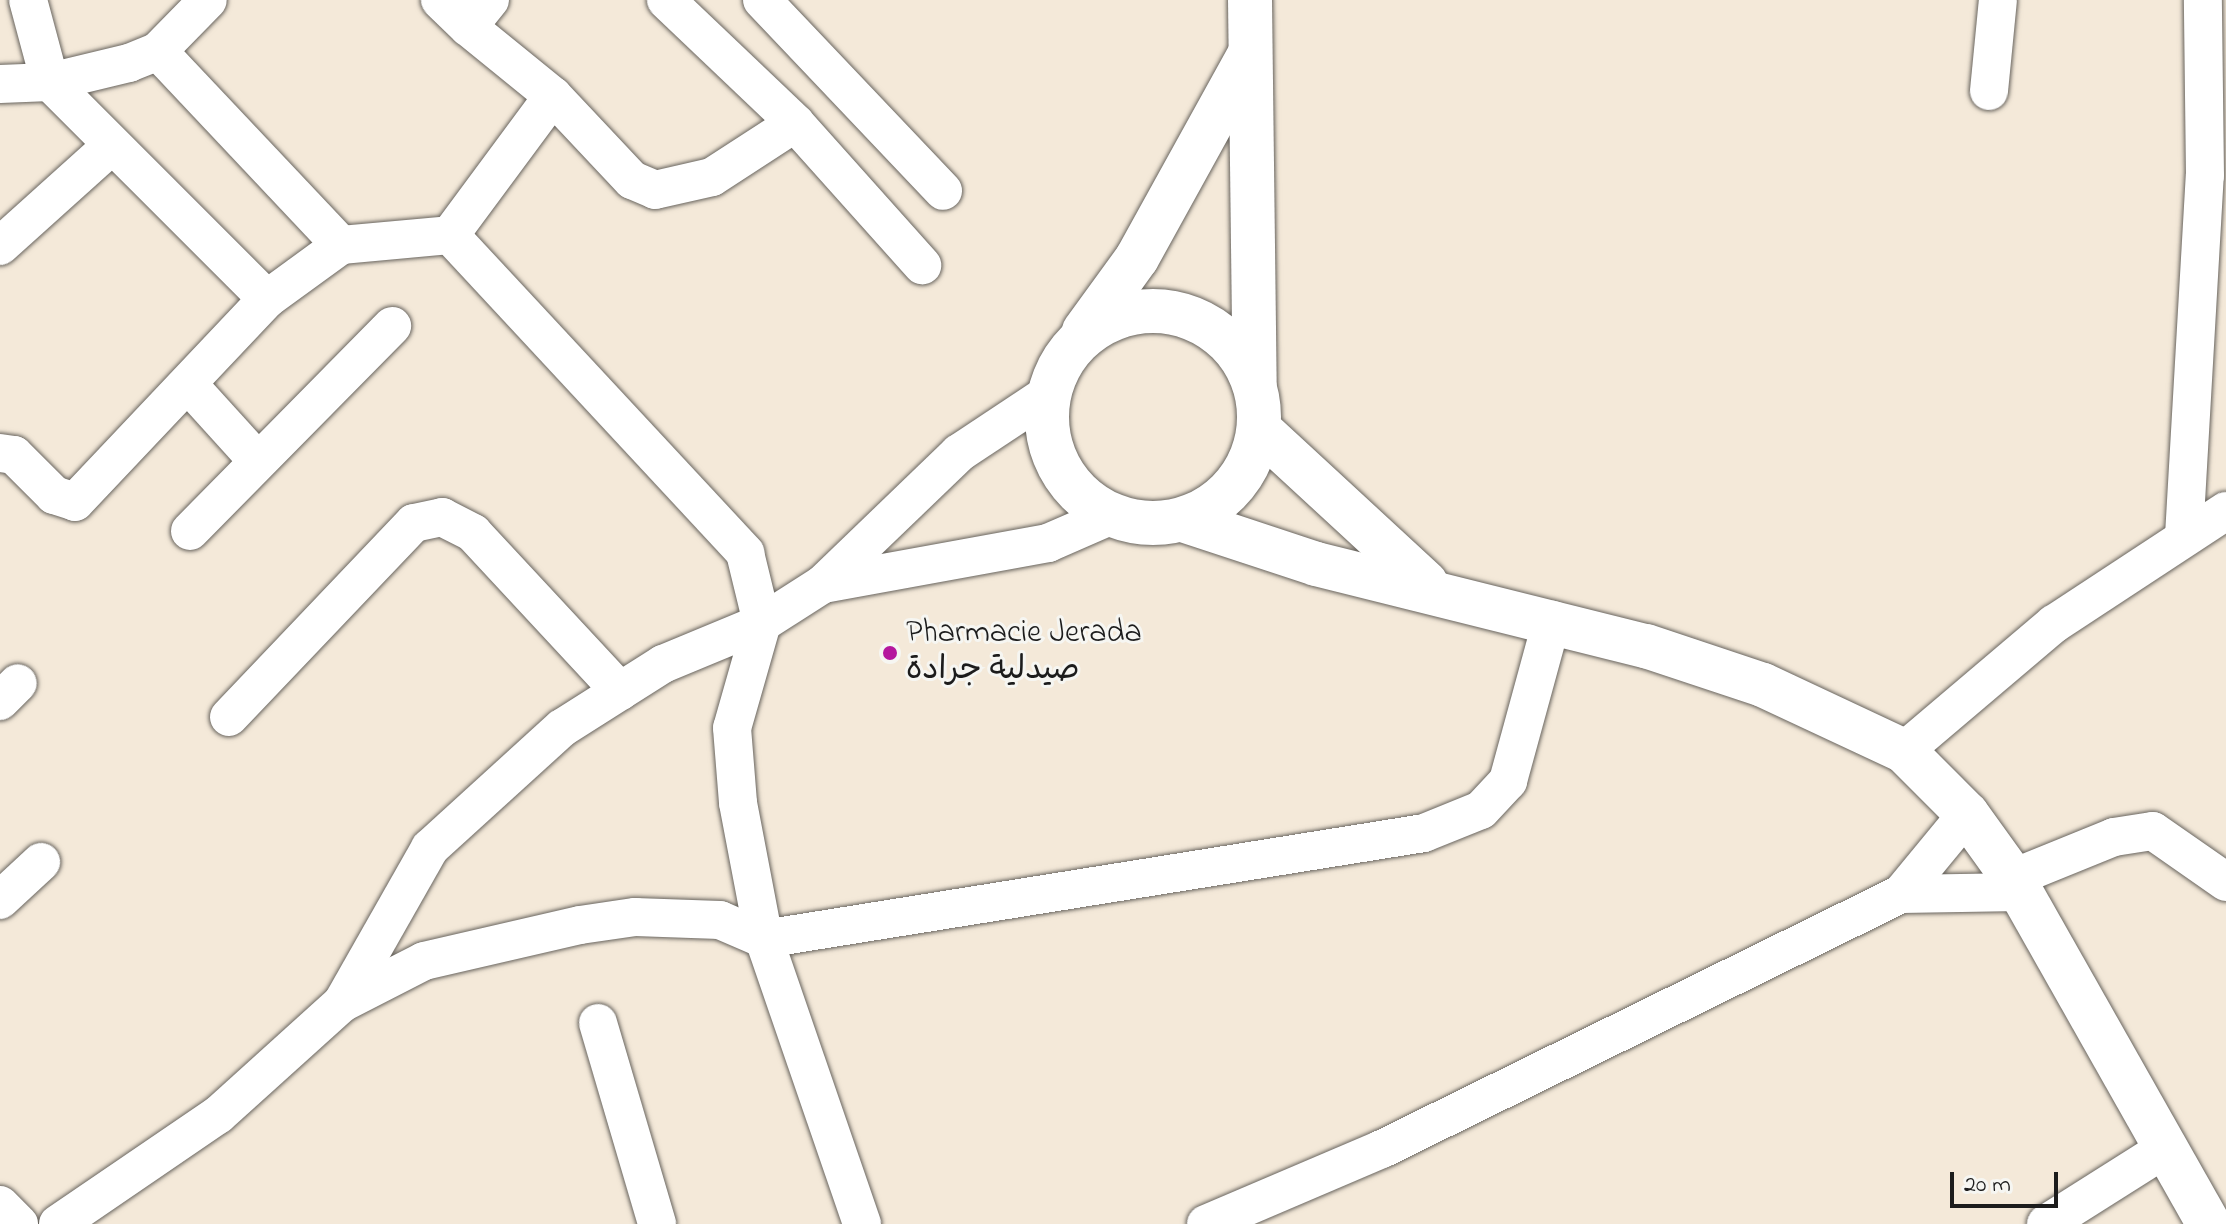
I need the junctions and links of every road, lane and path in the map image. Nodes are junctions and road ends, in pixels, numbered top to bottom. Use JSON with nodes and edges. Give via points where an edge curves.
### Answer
{"nodes":[{"id":1,"x":28,"y":0,"type":"edge"},
{"id":2,"x":208,"y":0,"type":"edge"},
{"id":3,"x":440,"y":0,"type":"edge"},
{"id":4,"x":666,"y":0,"type":"edge"},
{"id":5,"x":762,"y":0,"type":"edge"},
{"id":6,"x":1250,"y":0,"type":"edge"},
{"id":7,"x":1998,"y":0,"type":"edge"},
{"id":8,"x":2203,"y":0,"type":"edge"},
{"id":9,"x":479,"y":13,"type":"edge"},
{"id":10,"x":158,"y":51,"type":"junction"},
{"id":11,"x":1249,"y":55,"type":"junction"},
{"id":12,"x":50,"y":82,"type":"junction"},
{"id":13,"x":0,"y":84,"type":"edge"},
{"id":14,"x":1989,"y":91,"type":"dead end"},
{"id":15,"x":553,"y":96,"type":"junction"},
{"id":16,"x":795,"y":123,"type":"junction"},
{"id":17,"x":111,"y":146,"type":"junction"},
{"id":18,"x":943,"y":191,"type":"dead end"},
{"id":19,"x":450,"y":235,"type":"junction"},
{"id":20,"x":341,"y":245,"type":"junction"},
{"id":21,"x":0,"y":246,"type":"edge"},
{"id":22,"x":922,"y":265,"type":"dead end"},
{"id":23,"x":267,"y":299,"type":"junction"},
{"id":24,"x":392,"y":326,"type":"dead end"},
{"id":25,"x":1073,"y":346,"type":"junction"},
{"id":26,"x":188,"y":384,"type":"junction"},
{"id":27,"x":1255,"y":387,"type":"junction"},
{"id":28,"x":1048,"y":394,"type":"junction"},
{"id":29,"x":1259,"y":429,"type":"junction"},
{"id":30,"x":0,"y":453,"type":"edge"},
{"id":31,"x":256,"y":459,"type":"junction"},
{"id":32,"x":2226,"y":511,"type":"edge"},
{"id":33,"x":1110,"y":516,"type":"junction"},
{"id":34,"x":1183,"y":520,"type":"junction"},
{"id":35,"x":190,"y":531,"type":"dead end"},
{"id":36,"x":2184,"y":536,"type":"junction"},
{"id":37,"x":823,"y":584,"type":"junction"},
{"id":38,"x":1434,"y":589,"type":"junction"},
{"id":39,"x":1552,"y":620,"type":"junction"},
{"id":40,"x":762,"y":623,"type":"junction"},
{"id":41,"x":620,"y":691,"type":"junction"},
{"id":42,"x":229,"y":717,"type":"dead end"},
{"id":43,"x":1904,"y":751,"type":"junction"},
{"id":44,"x":1967,"y":814,"type":"junction"},
{"id":45,"x":41,"y":862,"type":"dead end"},
{"id":46,"x":2226,"y":882,"type":"edge"},
{"id":47,"x":2017,"y":885,"type":"junction"},
{"id":48,"x":1901,"y":894,"type":"junction"},
{"id":49,"x":0,"y":900,"type":"edge"},
{"id":50,"x":764,"y":939,"type":"junction"},
{"id":51,"x":342,"y":1003,"type":"junction"},
{"id":52,"x":598,"y":1023,"type":"dead end"},
{"id":53,"x":2168,"y":1147,"type":"junction"},
{"id":54,"x":0,"y":1205,"type":"edge"},
{"id":55,"x":98,"y":1213,"type":"edge"},
{"id":56,"x":19,"y":1224,"type":"edge"},
{"id":57,"x":58,"y":1224,"type":"edge"},
{"id":58,"x":657,"y":1224,"type":"edge"},
{"id":59,"x":862,"y":1224,"type":"edge"},
{"id":60,"x":1206,"y":1224,"type":"edge"},
{"id":61,"x":2046,"y":1224,"type":"edge"},
{"id":62,"x":2209,"y":1224,"type":"edge"}],
"edges":[{"from":1,"to":12,"type":"street"},
{"from":2,"to":10,"type":"street"},
{"from":3,"to":9,"type":"street"},
{"from":4,"to":16,"type":"street"},
{"from":5,"to":18,"type":"street"},
{"from":6,"to":11,"type":"main road"},
{"from":7,"to":14,"type":"street"},
{"from":8,"to":36,"type":"street","via":[[2205,176]]},
{"from":9,"to":15,"type":"street"},
{"from":10,"to":12,"type":"street"},
{"from":10,"to":20,"type":"street"},
{"from":11,"to":25,"type":"main road","via":[[1137,258]]},
{"from":11,"to":27,"type":"main road","via":[[1257,149]]},
{"from":12,"to":13,"type":"street"},
{"from":12,"to":17,"type":"street"},
{"from":15,"to":16,"type":"street","via":[[632,180],[655,190],[712,177]]},
{"from":15,"to":19,"type":"street"},
{"from":16,"to":22,"type":"street"},
{"from":17,"to":21,"type":"street"},
{"from":17,"to":23,"type":"street"},
{"from":19,"to":20,"type":"street"},
{"from":19,"to":40,"type":"street","via":[[728,531],[745,553]]},
{"from":20,"to":23,"type":"street"},
{"from":23,"to":26,"type":"street"},
{"from":24,"to":31,"type":"street"},
{"from":25,"to":27,"type":"main road","via":[[1128,313],[1192,317],[1242,358]]},
{"from":25,"to":28,"type":"main road"},
{"from":26,"to":30,"type":"street","via":[[75,502],[54,495],[14,455]]},
{"from":26,"to":31,"type":"street"},
{"from":27,"to":29,"type":"main road"},
{"from":28,"to":33,"type":"main road","via":[[1047,431],[1057,466],[1079,496]]},
{"from":28,"to":37,"type":"street","via":[[959,453]]},
{"from":29,"to":34,"type":"main road","via":[[1235,487]]},
{"from":29,"to":38,"type":"main road"},
{"from":31,"to":35,"type":"street"},
{"from":32,"to":36,"type":"street"},
{"from":33,"to":34,"type":"main road","via":[[1146,525]]},
{"from":33,"to":37,"type":"street","via":[[1048,543]]},
{"from":34,"to":38,"type":"main road","via":[[1316,564]]},
{"from":36,"to":43,"type":"street","via":[[2054,624]]},
{"from":37,"to":40,"type":"street"},
{"from":38,"to":39,"type":"main road"},
{"from":39,"to":43,"type":"main road","via":[[1763,685]]},
{"from":39,"to":50,"type":"street","via":[[1508,781],[1467,816],[1424,833],[1186,876]]},
{"from":40,"to":41,"type":"street"},
{"from":40,"to":50,"type":"street","via":[[739,694],[732,767]]},
{"from":41,"to":42,"type":"street","via":[[473,533],[442,517],[414,523]]},
{"from":41,"to":51,"type":"street","via":[[562,728],[430,848]]},
{"from":43,"to":44,"type":"main road"},
{"from":44,"to":47,"type":"main road"},
{"from":44,"to":48,"type":"street"},
{"from":45,"to":49,"type":"street"},
{"from":46,"to":47,"type":"street","via":[[2163,832],[2144,831]]},
{"from":47,"to":48,"type":"street"},
{"from":47,"to":53,"type":"main road"},
{"from":48,"to":60,"type":"street","via":[[1382,1149]]},
{"from":50,"to":51,"type":"street","via":[[720,920],[607,921],[424,961]]},
{"from":50,"to":59,"type":"street"},
{"from":51,"to":55,"type":"street","via":[[218,1115]]},
{"from":52,"to":58,"type":"street"},
{"from":53,"to":61,"type":"street"},
{"from":53,"to":62,"type":"main road"},
{"from":54,"to":56,"type":"street"},
{"from":55,"to":57,"type":"street"}]}
